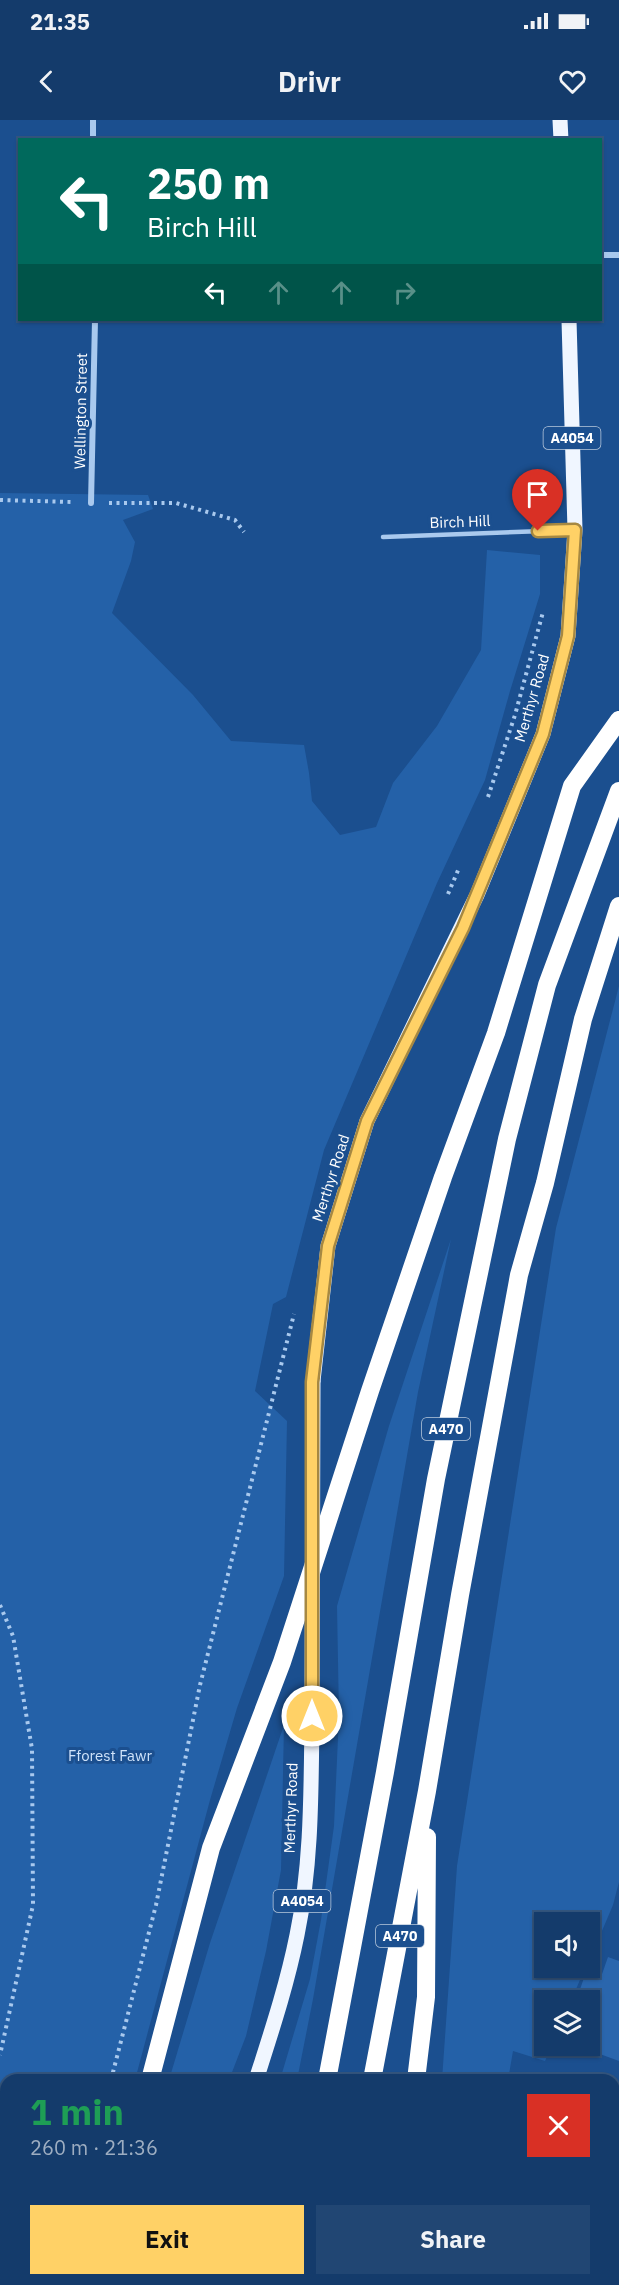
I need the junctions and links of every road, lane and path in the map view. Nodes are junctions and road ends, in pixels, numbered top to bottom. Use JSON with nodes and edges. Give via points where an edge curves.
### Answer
{"nodes":[{"id":1,"x":93,"y":120,"type":"edge"},
{"id":2,"x":560,"y":120,"type":"edge"},
{"id":3,"x":93,"y":138,"type":"edge"},
{"id":4,"x":561,"y":138,"type":"edge"},
{"id":5,"x":602,"y":255,"type":"edge"},
{"id":6,"x":619,"y":255,"type":"edge"},
{"id":7,"x":95,"y":321,"type":"edge"},
{"id":8,"x":569,"y":321,"type":"edge"},
{"id":9,"x":0,"y":501,"type":"edge"},
{"id":10,"x":91,"y":503,"type":"junction"},
{"id":11,"x":575,"y":530,"type":"junction"},
{"id":12,"x":244,"y":532,"type":"dead end"},
{"id":13,"x":383,"y":537,"type":"dead end"},
{"id":14,"x":619,"y":720,"type":"edge"},
{"id":15,"x":619,"y":791,"type":"edge"},
{"id":16,"x":619,"y":906,"type":"edge"},
{"id":17,"x":0,"y":1605,"type":"edge"},
{"id":18,"x":427,"y":1791,"type":"junction"},
{"id":19,"x":0,"y":2055,"type":"edge"},
{"id":20,"x":152,"y":2074,"type":"edge"},
{"id":21,"x":258,"y":2074,"type":"edge"},
{"id":22,"x":328,"y":2074,"type":"edge"},
{"id":23,"x":373,"y":2074,"type":"edge"},
{"id":24,"x":417,"y":2074,"type":"edge"}],
"edges":[{"from":1,"to":3,"type":"street"},
{"from":2,"to":4,"type":"main road"},
{"from":5,"to":6,"type":"street"},
{"from":7,"to":10,"type":"street","name":"Wellington Street"},
{"from":8,"to":11,"type":"main road","name":"Merthyr Road","number":"A4054"},
{"from":9,"to":10,"type":"path"},
{"from":10,"to":12,"type":"path","via":[[176,503],[235,520]]},
{"from":11,"to":13,"type":"lane","name":"Birch Hill"},
{"from":11,"to":21,"type":"main road","name":"Merthyr Road","number":"A4054","bridge":true,"via":[[568,636],[543,734],[463,928],[367,1121],[328,1246],[312,1382],[310,1839],[298,1934]]},
{"from":14,"to":20,"type":"highway","via":[[572,786],[496,1033],[443,1177],[282,1662],[211,1848]]},
{"from":15,"to":22,"type":"highway","number":"A470","via":[[547,985],[507,1139],[436,1479]]},
{"from":16,"to":18,"type":"highway","number":"A470","via":[[583,1018],[519,1275]]},
{"from":17,"to":19,"type":"path","via":[[13,1636],[32,1749],[33,1905]]},
{"from":18,"to":23,"type":"highway","number":"A470"},
{"from":18,"to":24,"type":"highway","via":[[426,1996]]}]}
